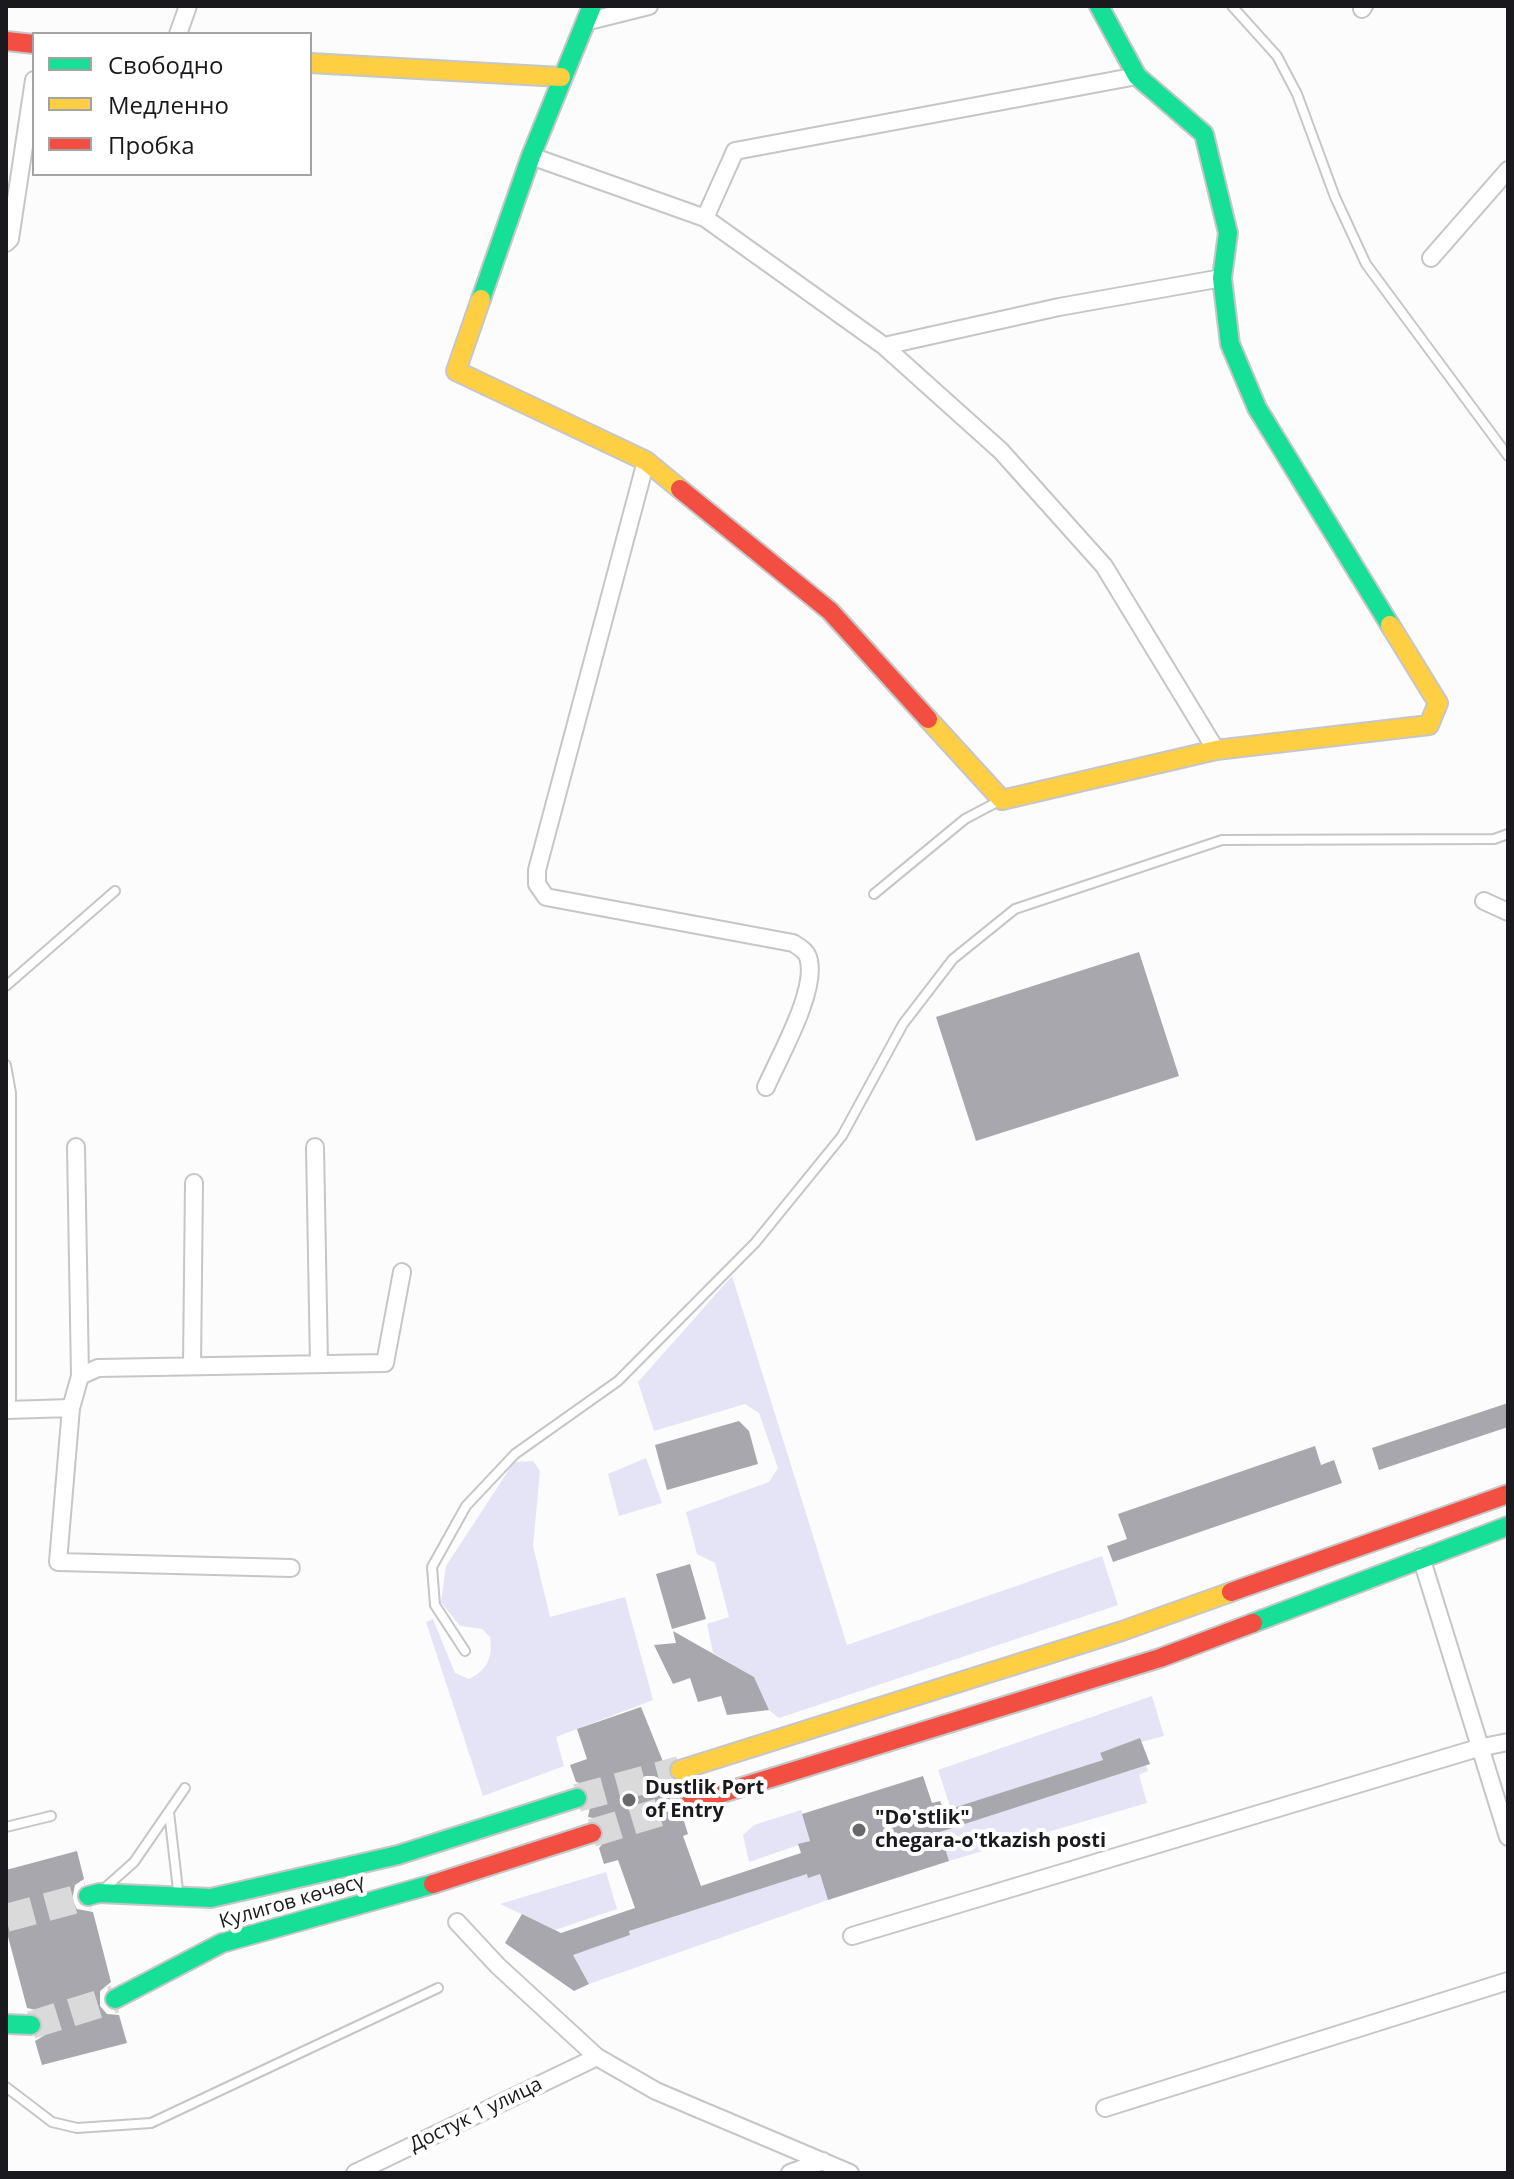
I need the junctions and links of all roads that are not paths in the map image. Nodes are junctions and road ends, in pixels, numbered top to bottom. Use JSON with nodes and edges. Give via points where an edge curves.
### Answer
{"nodes":[{"id":1,"x":188,"y":6,"type":"edge"},
{"id":2,"x":649,"y":6,"type":"edge"},
{"id":3,"x":1099,"y":6,"type":"edge"},
{"id":4,"x":1232,"y":6,"type":"edge"},
{"id":5,"x":589,"y":14,"type":"edge"},
{"id":6,"x":179,"y":32,"type":"edge"},
{"id":7,"x":6,"y":41,"type":"edge"},
{"id":8,"x":32,"y":44,"type":"edge"},
{"id":9,"x":312,"y":63,"type":"edge"},
{"id":10,"x":1137,"y":76,"type":"junction"},
{"id":11,"x":561,"y":77,"type":"junction"},
{"id":12,"x":32,"y":93,"type":"edge"},
{"id":13,"x":531,"y":156,"type":"junction"},
{"id":14,"x":1508,"y":170,"type":"edge"},
{"id":15,"x":705,"y":218,"type":"junction"},
{"id":16,"x":6,"y":243,"type":"edge"},
{"id":17,"x":1431,"y":258,"type":"dead end"},
{"id":18,"x":1222,"y":278,"type":"junction"},
{"id":19,"x":884,"y":346,"type":"junction"},
{"id":20,"x":1508,"y":456,"type":"edge"},
{"id":21,"x":646,"y":461,"type":"junction"},
{"id":22,"x":1216,"y":750,"type":"junction"},
{"id":23,"x":1002,"y":800,"type":"junction"},
{"id":24,"x":1508,"y":834,"type":"edge"},
{"id":25,"x":115,"y":891,"type":"dead end"},
{"id":26,"x":874,"y":894,"type":"dead end"},
{"id":27,"x":1484,"y":901,"type":"dead end"},
{"id":28,"x":1508,"y":912,"type":"edge"},
{"id":29,"x":6,"y":986,"type":"edge"},
{"id":30,"x":6,"y":1065,"type":"edge"},
{"id":31,"x":766,"y":1087,"type":"dead end"},
{"id":32,"x":76,"y":1147,"type":"dead end"},
{"id":33,"x":315,"y":1147,"type":"dead end"},
{"id":34,"x":194,"y":1183,"type":"dead end"},
{"id":35,"x":402,"y":1272,"type":"dead end"},
{"id":36,"x":319,"y":1364,"type":"junction"},
{"id":37,"x":192,"y":1366,"type":"junction"},
{"id":38,"x":80,"y":1376,"type":"junction"},
{"id":39,"x":71,"y":1408,"type":"junction"},
{"id":40,"x":9,"y":1410,"type":"edge"},
{"id":41,"x":1508,"y":1494,"type":"edge"},
{"id":42,"x":1508,"y":1526,"type":"edge"},
{"id":43,"x":1421,"y":1557,"type":"junction"},
{"id":44,"x":291,"y":1568,"type":"dead end"},
{"id":45,"x":465,"y":1651,"type":"dead end"},
{"id":46,"x":1508,"y":1742,"type":"edge"},
{"id":47,"x":1478,"y":1748,"type":"junction"},
{"id":48,"x":680,"y":1770,"type":"tunnel mouth"},
{"id":49,"x":185,"y":1788,"type":"dead end"},
{"id":50,"x":577,"y":1798,"type":"tunnel mouth"},
{"id":51,"x":690,"y":1803,"type":"tunnel mouth"},
{"id":52,"x":169,"y":1811,"type":"junction"},
{"id":53,"x":51,"y":1816,"type":"dead end"},
{"id":54,"x":6,"y":1827,"type":"edge"},
{"id":55,"x":592,"y":1833,"type":"tunnel mouth"},
{"id":56,"x":1508,"y":1837,"type":"edge"},
{"id":57,"x":94,"y":1895,"type":"joint"},
{"id":58,"x":180,"y":1897,"type":"junction"},
{"id":59,"x":457,"y":1922,"type":"dead end"},
{"id":60,"x":852,"y":1936,"type":"dead end"},
{"id":61,"x":1508,"y":1981,"type":"edge"},
{"id":62,"x":438,"y":1988,"type":"dead end"},
{"id":63,"x":115,"y":1999,"type":"tunnel mouth"},
{"id":64,"x":6,"y":2024,"type":"edge"},
{"id":65,"x":31,"y":2025,"type":"tunnel mouth"},
{"id":66,"x":597,"y":2057,"type":"junction"},
{"id":67,"x":6,"y":2087,"type":"edge"},
{"id":68,"x":1105,"y":2108,"type":"dead end"},
{"id":69,"x":823,"y":2161,"type":"junction"},
{"id":70,"x":355,"y":2173,"type":"edge"},
{"id":71,"x":790,"y":2173,"type":"edge"},
{"id":72,"x":850,"y":2173,"type":"edge"}],
"edges":[{"from":1,"to":6,"type":"street"},
{"from":2,"to":5,"type":"street"},
{"from":3,"to":10,"type":"main road"},
{"from":4,"to":20,"type":"lane","via":[[1277,56],[1297,94],[1366,264]]},
{"from":5,"to":11,"type":"main road"},
{"from":7,"to":8,"type":"main road"},
{"from":9,"to":11,"type":"main road"},
{"from":10,"to":15,"type":"street","via":[[735,151]]},
{"from":10,"to":18,"type":"main road","via":[[1204,134],[1228,233]]},
{"from":11,"to":13,"type":"main road"},
{"from":12,"to":16,"type":"street"},
{"from":13,"to":15,"type":"street"},
{"from":13,"to":21,"type":"main road","via":[[456,371]]},
{"from":14,"to":17,"type":"street"},
{"from":15,"to":19,"type":"street"},
{"from":18,"to":19,"type":"street"},
{"from":18,"to":22,"type":"main road","via":[[1230,344],[1257,408],[1438,703],[1429,725]]},
{"from":19,"to":22,"type":"street","via":[[1001,451],[1104,566]]},
{"from":21,"to":23,"type":"main road","via":[[830,611]]},
{"from":21,"to":31,"type":"street","via":[[537,884],[546,897],[793,943],[804,950],[810,976]]},
{"from":22,"to":23,"type":"main road"},
{"from":23,"to":26,"type":"lane","via":[[965,819]]},
{"from":24,"to":45,"type":"lane","via":[[1494,839],[1222,840],[1015,909],[953,959],[903,1024],[842,1136],[755,1243],[618,1381],[515,1454],[466,1506],[432,1567],[435,1605]]},
{"from":25,"to":29,"type":"lane"},
{"from":27,"to":28,"type":"street"},
{"from":30,"to":40,"type":"lane","via":[[11,1093]]},
{"from":32,"to":38,"type":"street"},
{"from":33,"to":36,"type":"street"},
{"from":34,"to":37,"type":"street"},
{"from":35,"to":36,"type":"street","via":[[385,1363]]},
{"from":36,"to":37,"type":"street"},
{"from":37,"to":38,"type":"street","via":[[98,1368]]},
{"from":38,"to":39,"type":"street"},
{"from":39,"to":40,"type":"street"},
{"from":39,"to":44,"type":"street","via":[[58,1562]]},
{"from":41,"to":48,"type":"main road","via":[[1122,1631]]},
{"from":42,"to":43,"type":"main road"},
{"from":43,"to":47,"type":"street"},
{"from":43,"to":51,"type":"main road","via":[[1160,1658]]},
{"from":46,"to":47,"type":"street"},
{"from":47,"to":56,"type":"street"},
{"from":47,"to":60,"type":"street"},
{"from":49,"to":52,"type":"lane"},
{"from":50,"to":58,"type":"main road","name":"Кулигов көчөсү","via":[[398,1855],[211,1898]]},
{"from":52,"to":57,"type":"lane","via":[[134,1862]]},
{"from":52,"to":58,"type":"lane"},
{"from":53,"to":54,"type":"lane"},
{"from":55,"to":63,"type":"main road","name":"Кулигов көчөсү","via":[[222,1943]]},
{"from":57,"to":58,"type":"main road","name":"Кулигов көчөсү"},
{"from":59,"to":66,"type":"street"},
{"from":61,"to":68,"type":"street"},
{"from":62,"to":67,"type":"lane","via":[[151,2123],[77,2128],[52,2122]]},
{"from":64,"to":65,"type":"main road"},
{"from":66,"to":69,"type":"street","via":[[656,2091]]},
{"from":66,"to":70,"type":"street","name":"Достук 1 улица"},
{"from":69,"to":71,"type":"street"},
{"from":69,"to":72,"type":"street"}]}
